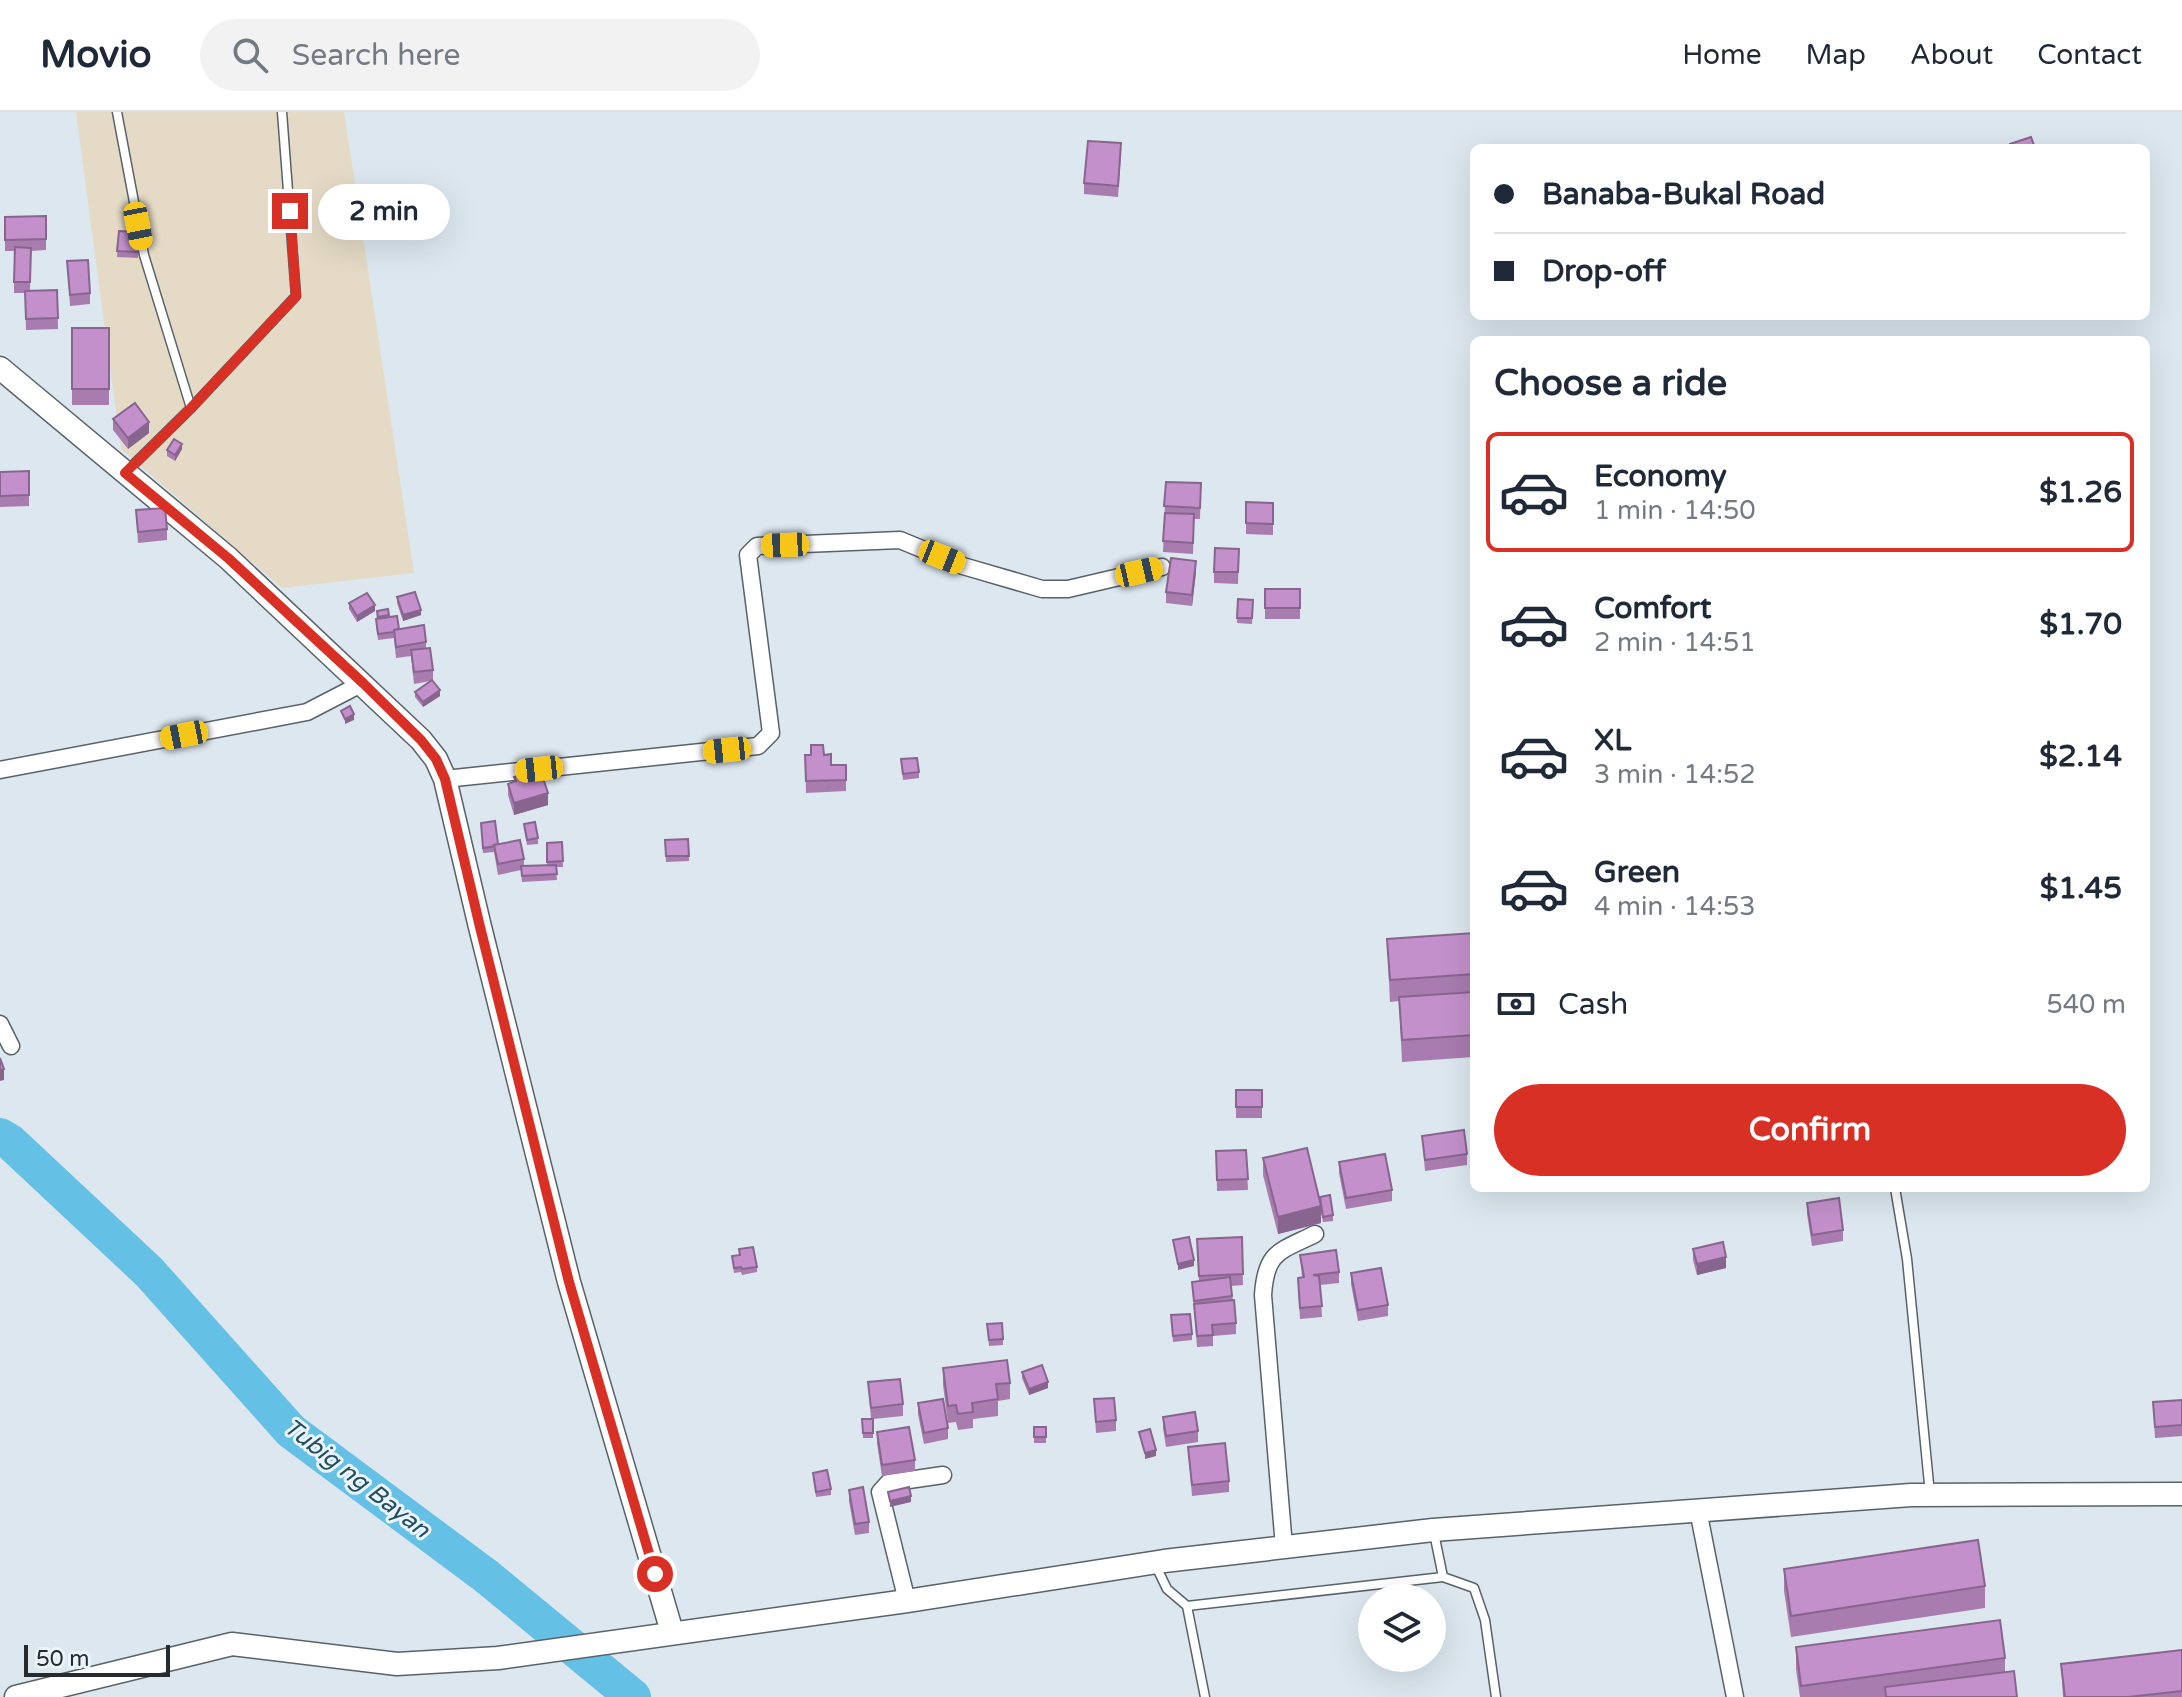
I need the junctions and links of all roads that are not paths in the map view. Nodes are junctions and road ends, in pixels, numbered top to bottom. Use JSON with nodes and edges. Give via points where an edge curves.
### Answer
{"nodes":[{"id":1,"x":117,"y":112,"type":"edge"},
{"id":2,"x":282,"y":112,"type":"edge"},
{"id":3,"x":0,"y":368,"type":"edge"},
{"id":4,"x":191,"y":408,"type":"junction"},
{"id":5,"x":125,"y":473,"type":"junction"},
{"id":6,"x":1162,"y":567,"type":"dead end"},
{"id":7,"x":363,"y":683,"type":"junction"},
{"id":8,"x":0,"y":770,"type":"edge"},
{"id":9,"x":445,"y":779,"type":"junction"},
{"id":10,"x":0,"y":1024,"type":"edge"},
{"id":11,"x":11,"y":1046,"type":"dead end"},
{"id":12,"x":1896,"y":1192,"type":"edge"},
{"id":13,"x":1315,"y":1234,"type":"dead end"},
{"id":14,"x":943,"y":1475,"type":"dead end"},
{"id":15,"x":2182,"y":1494,"type":"edge"},
{"id":16,"x":1931,"y":1495,"type":"junction"},
{"id":17,"x":1698,"y":1510,"type":"junction"},
{"id":18,"x":1433,"y":1530,"type":"junction"},
{"id":19,"x":1284,"y":1547,"type":"junction"},
{"id":20,"x":1155,"y":1563,"type":"junction"},
{"id":21,"x":1443,"y":1577,"type":"junction"},
{"id":22,"x":907,"y":1601,"type":"junction"},
{"id":23,"x":1187,"y":1606,"type":"junction"},
{"id":24,"x":672,"y":1632,"type":"junction"},
{"id":25,"x":16,"y":1697,"type":"edge"},
{"id":26,"x":1205,"y":1697,"type":"edge"},
{"id":27,"x":1496,"y":1697,"type":"edge"},
{"id":28,"x":1735,"y":1697,"type":"edge"}],
"edges":[{"from":1,"to":4,"type":"lane","via":[[144,255]]},
{"from":2,"to":4,"type":"lane","via":[[296,296]]},
{"from":3,"to":5,"type":"main road"},
{"from":4,"to":5,"type":"lane"},
{"from":5,"to":7,"type":"main road","via":[[228,558]]},
{"from":6,"to":9,"type":"street","via":[[1068,589],[1042,589],[963,566],[900,540],[757,546],[748,555],[771,733],[758,746]]},
{"from":7,"to":8,"type":"street","via":[[307,712]]},
{"from":7,"to":9,"type":"main road","via":[[421,740]]},
{"from":9,"to":24,"type":"main road","via":[[569,1282]]},
{"from":10,"to":11,"type":"street"},
{"from":12,"to":16,"type":"lane"},
{"from":13,"to":19,"type":"street","via":[[1276,1254],[1264,1272]]},
{"from":14,"to":22,"type":"street","via":[[888,1483],[880,1492]]},
{"from":15,"to":16,"type":"main road"},
{"from":16,"to":17,"type":"main road"},
{"from":17,"to":18,"type":"main road"},
{"from":17,"to":28,"type":"street"},
{"from":18,"to":19,"type":"main road"},
{"from":18,"to":21,"type":"lane"},
{"from":19,"to":20,"type":"main road"},
{"from":20,"to":22,"type":"main road"},
{"from":20,"to":23,"type":"lane","via":[[1167,1589]]},
{"from":21,"to":23,"type":"lane"},
{"from":21,"to":27,"type":"lane","via":[[1474,1588],[1485,1620]]},
{"from":22,"to":24,"type":"main road"},
{"from":23,"to":26,"type":"lane"},
{"from":24,"to":25,"type":"main road","via":[[498,1658],[397,1664],[232,1644]]}]}
